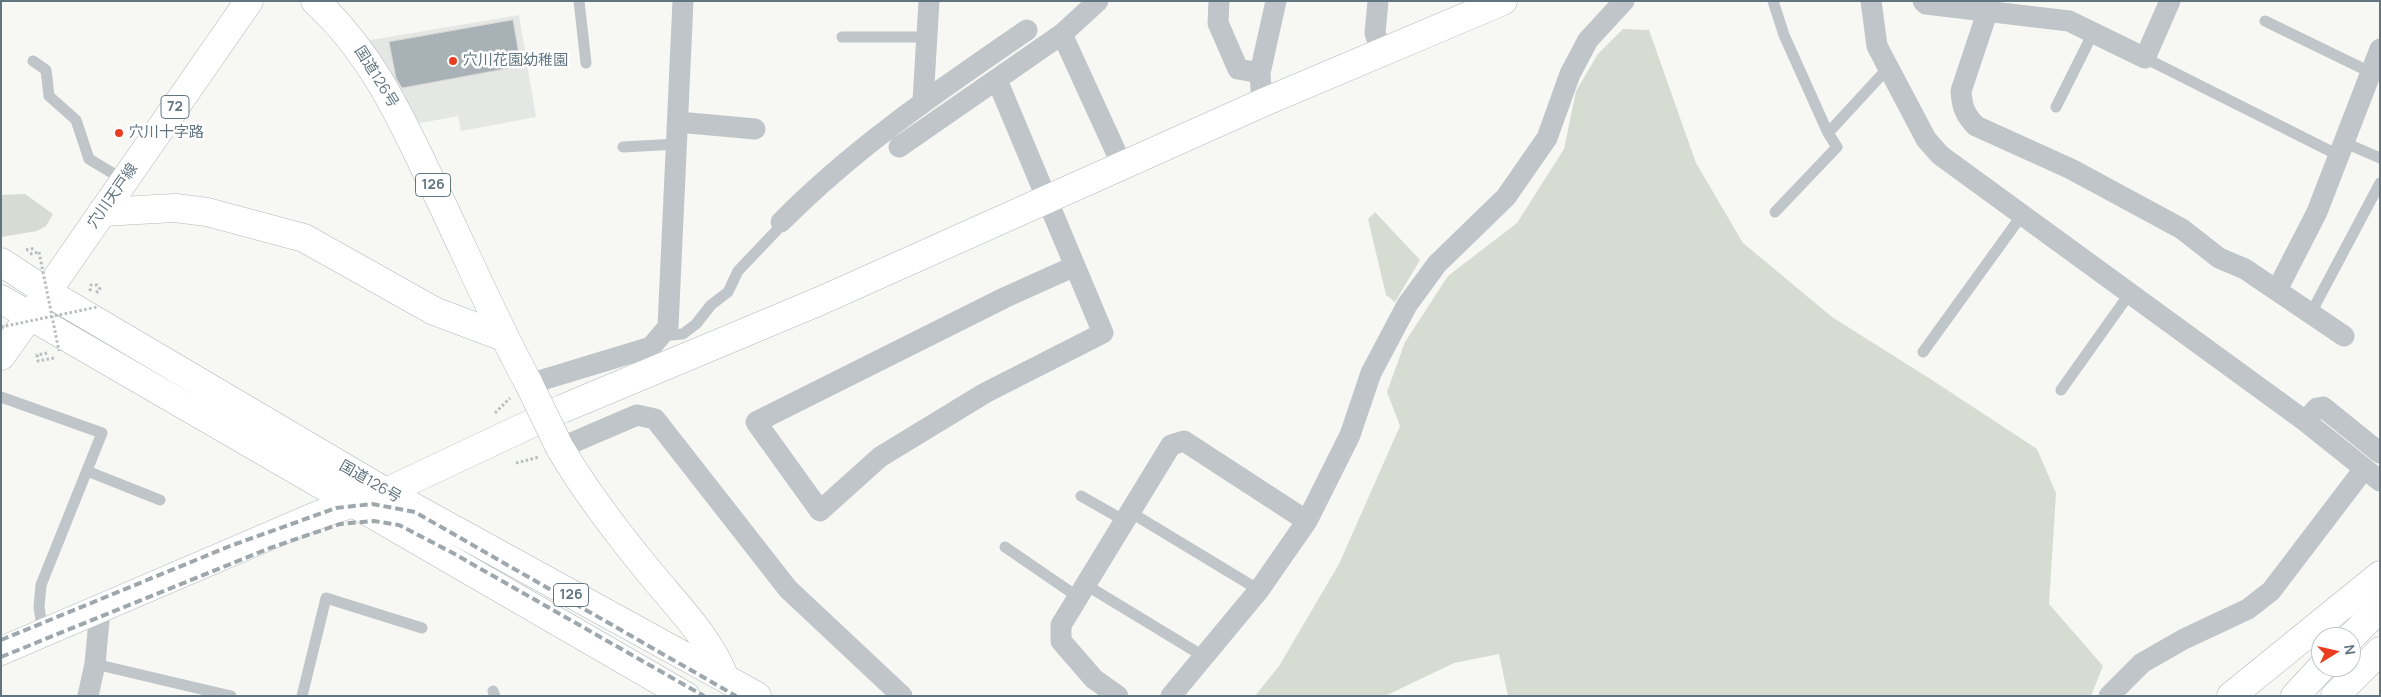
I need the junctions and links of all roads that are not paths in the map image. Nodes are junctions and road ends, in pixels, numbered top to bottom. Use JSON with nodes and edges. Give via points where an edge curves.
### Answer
{"nodes":[{"id":1,"x":249,"y":1,"type":"edge"},
{"id":2,"x":315,"y":1,"type":"edge"},
{"id":3,"x":579,"y":1,"type":"edge"},
{"id":4,"x":683,"y":1,"type":"edge"},
{"id":5,"x":929,"y":1,"type":"edge"},
{"id":6,"x":1098,"y":1,"type":"edge"},
{"id":7,"x":1219,"y":1,"type":"edge"},
{"id":8,"x":1276,"y":1,"type":"edge"},
{"id":9,"x":1378,"y":1,"type":"edge"},
{"id":10,"x":1503,"y":1,"type":"edge"},
{"id":11,"x":1624,"y":1,"type":"edge"},
{"id":12,"x":1773,"y":1,"type":"edge"},
{"id":13,"x":1871,"y":1,"type":"edge"},
{"id":14,"x":1924,"y":1,"type":"edge"},
{"id":15,"x":2170,"y":1,"type":"edge"},
{"id":16,"x":1987,"y":13,"type":"junction"},
{"id":17,"x":2265,"y":21,"type":"dead end"},
{"id":18,"x":1027,"y":30,"type":"dead end"},
{"id":19,"x":2093,"y":32,"type":"junction"},
{"id":20,"x":1062,"y":34,"type":"junction"},
{"id":21,"x":842,"y":37,"type":"dead end"},
{"id":22,"x":927,"y":37,"type":"junction"},
{"id":23,"x":2380,"y":49,"type":"edge"},
{"id":24,"x":1382,"y":53,"type":"junction"},
{"id":25,"x":2145,"y":58,"type":"junction"},
{"id":26,"x":33,"y":61,"type":"dead end"},
{"id":27,"x":586,"y":63,"type":"dead end"},
{"id":28,"x":1888,"y":68,"type":"junction"},
{"id":29,"x":2370,"y":72,"type":"junction"},
{"id":30,"x":1260,"y":73,"type":"junction"},
{"id":31,"x":997,"y":80,"type":"junction"},
{"id":32,"x":923,"y":101,"type":"junction"},
{"id":33,"x":1262,"y":103,"type":"junction"},
{"id":34,"x":2056,"y":107,"type":"dead end"},
{"id":35,"x":678,"y":122,"type":"junction"},
{"id":36,"x":755,"y":129,"type":"dead end"},
{"id":37,"x":1828,"y":133,"type":"junction"},
{"id":38,"x":677,"y":144,"type":"junction"},
{"id":39,"x":623,"y":147,"type":"dead end"},
{"id":40,"x":899,"y":147,"type":"dead end"},
{"id":41,"x":2341,"y":148,"type":"junction"},
{"id":42,"x":2380,"y":158,"type":"edge"},
{"id":43,"x":1122,"y":165,"type":"junction"},
{"id":44,"x":124,"y":180,"type":"junction"},
{"id":45,"x":2380,"y":183,"type":"edge"},
{"id":46,"x":1047,"y":200,"type":"junction"},
{"id":47,"x":102,"y":212,"type":"junction"},
{"id":48,"x":1775,"y":212,"type":"dead end"},
{"id":49,"x":2022,"y":215,"type":"junction"},
{"id":50,"x":781,"y":222,"type":"joint"},
{"id":51,"x":1,"y":262,"type":"edge"},
{"id":52,"x":1075,"y":266,"type":"junction"},
{"id":53,"x":2277,"y":290,"type":"junction"},
{"id":54,"x":2130,"y":293,"type":"junction"},
{"id":55,"x":1,"y":299,"type":"edge"},
{"id":56,"x":43,"y":308,"type":"junction"},
{"id":57,"x":2311,"y":313,"type":"junction"},
{"id":58,"x":504,"y":336,"type":"junction"},
{"id":59,"x":660,"y":336,"type":"junction"},
{"id":60,"x":2344,"y":336,"type":"dead end"},
{"id":61,"x":1923,"y":352,"type":"dead end"},
{"id":62,"x":1,"y":356,"type":"edge"},
{"id":63,"x":521,"y":389,"type":"junction"},
{"id":64,"x":2061,"y":390,"type":"dead end"},
{"id":65,"x":1,"y":397,"type":"edge"},
{"id":66,"x":2305,"y":421,"type":"junction"},
{"id":67,"x":553,"y":451,"type":"junction"},
{"id":68,"x":2380,"y":453,"type":"edge"},
{"id":69,"x":87,"y":471,"type":"junction"},
{"id":70,"x":2372,"y":475,"type":"edge"},
{"id":71,"x":386,"y":492,"type":"junction"},
{"id":72,"x":1081,"y":496,"type":"dead end"},
{"id":73,"x":160,"y":500,"type":"dead end"},
{"id":74,"x":357,"y":503,"type":"junction"},
{"id":75,"x":1127,"y":517,"type":"junction"},
{"id":76,"x":1307,"y":521,"type":"junction"},
{"id":77,"x":1005,"y":547,"type":"dead end"},
{"id":78,"x":2380,"y":576,"type":"edge"},
{"id":79,"x":1259,"y":590,"type":"junction"},
{"id":80,"x":1082,"y":591,"type":"junction"},
{"id":81,"x":2380,"y":608,"type":"edge"},
{"id":82,"x":100,"y":610,"type":"junction"},
{"id":83,"x":422,"y":628,"type":"dead end"},
{"id":84,"x":2361,"y":628,"type":"edge"},
{"id":85,"x":43,"y":634,"type":"junction"},
{"id":86,"x":1,"y":651,"type":"edge"},
{"id":87,"x":2380,"y":651,"type":"edge"},
{"id":88,"x":1203,"y":656,"type":"junction"},
{"id":89,"x":95,"y":664,"type":"junction"},
{"id":90,"x":2313,"y":677,"type":"edge"},
{"id":91,"x":725,"y":678,"type":"junction"},
{"id":92,"x":88,"y":696,"type":"edge"},
{"id":93,"x":231,"y":696,"type":"edge"},
{"id":94,"x":302,"y":696,"type":"edge"},
{"id":95,"x":686,"y":696,"type":"edge"},
{"id":96,"x":757,"y":696,"type":"edge"},
{"id":97,"x":902,"y":696,"type":"edge"},
{"id":98,"x":1118,"y":696,"type":"edge"},
{"id":99,"x":1171,"y":696,"type":"edge"},
{"id":100,"x":2109,"y":696,"type":"edge"},
{"id":101,"x":2231,"y":696,"type":"edge"},
{"id":102,"x":2295,"y":696,"type":"edge"},
{"id":103,"x":2335,"y":696,"type":"edge"}],
"edges":[{"from":1,"to":44,"type":"main road","name":"穴川天戸線","number":"72"},
{"from":2,"to":58,"type":"main road","name":"国道126号","number":"126","via":[[359,48],[392,98]]},
{"from":3,"to":27,"type":"lane"},
{"from":4,"to":35,"type":"street"},
{"from":5,"to":22,"type":"street"},
{"from":6,"to":20,"type":"street"},
{"from":7,"to":30,"type":"street","via":[[1218,23],[1238,69]]},
{"from":8,"to":30,"type":"street"},
{"from":9,"to":24,"type":"street","via":[[1375,33]]},
{"from":10,"to":24,"type":"main road"},
{"from":11,"to":76,"type":"street","via":[[1588,40],[1570,74],[1547,138],[1506,196],[1437,264],[1407,306],[1372,372],[1350,435]]},
{"from":12,"to":37,"type":"lane","via":[[1784,35]]},
{"from":13,"to":28,"type":"street","via":[[1877,46]]},
{"from":14,"to":16,"type":"street","via":[[1926,4]]},
{"from":15,"to":25,"type":"street"},
{"from":16,"to":19,"type":"street","via":[[2069,21]]},
{"from":16,"to":53,"type":"street","via":[[1961,91],[1966,116],[1976,126],[2079,173],[2182,229],[2219,258],[2245,269]]},
{"from":17,"to":29,"type":"lane"},
{"from":18,"to":32,"type":"street"},
{"from":19,"to":25,"type":"street"},
{"from":19,"to":34,"type":"lane"},
{"from":20,"to":31,"type":"street"},
{"from":20,"to":43,"type":"street"},
{"from":21,"to":22,"type":"lane"},
{"from":22,"to":32,"type":"street"},
{"from":23,"to":29,"type":"street"},
{"from":24,"to":33,"type":"main road"},
{"from":25,"to":41,"type":"lane"},
{"from":26,"to":44,"type":"lane","via":[[46,70],[49,96],[76,120],[89,159]]},
{"from":28,"to":37,"type":"lane"},
{"from":28,"to":49,"type":"street","via":[[1926,139],[1940,155]]},
{"from":29,"to":41,"type":"street"},
{"from":30,"to":33,"type":"street"},
{"from":31,"to":40,"type":"street"},
{"from":31,"to":46,"type":"street"},
{"from":32,"to":50,"type":"street","via":[[850,158]]},
{"from":33,"to":43,"type":"main road"},
{"from":35,"to":36,"type":"street"},
{"from":35,"to":38,"type":"street"},
{"from":37,"to":48,"type":"lane","via":[[1837,147]]},
{"from":38,"to":39,"type":"lane"},
{"from":38,"to":59,"type":"street","via":[[668,327]]},
{"from":41,"to":42,"type":"lane"},
{"from":41,"to":53,"type":"street","via":[[2317,212]]},
{"from":43,"to":46,"type":"main road"},
{"from":44,"to":47,"type":"main road","name":"穴川天戸線","number":"72"},
{"from":45,"to":57,"type":"lane"},
{"from":46,"to":52,"type":"street"},
{"from":46,"to":71,"type":"main road","via":[[820,301],[562,408]]},
{"from":47,"to":56,"type":"main road","name":"穴川天戸線","number":"72"},
{"from":47,"to":58,"type":"main road","via":[[175,208],[207,212],[304,238],[434,311]]},
{"from":49,"to":54,"type":"street"},
{"from":49,"to":61,"type":"lane"},
{"from":50,"to":59,"type":"lane","via":[[738,271],[728,292],[711,305],[696,324],[683,334]]},
{"from":51,"to":56,"type":"main road"},
{"from":52,"to":52,"type":"street","via":[[1103,333],[985,393],[880,457],[820,511],[756,422]]},
{"from":53,"to":57,"type":"street"},
{"from":54,"to":64,"type":"lane"},
{"from":54,"to":66,"type":"street"},
{"from":55,"to":56,"type":"main road"},
{"from":56,"to":62,"type":"main road"},
{"from":56,"to":71,"type":"main road","name":"国道126号","number":"126"},
{"from":56,"to":74,"type":"main road","name":"国道126号","number":"126"},
{"from":57,"to":60,"type":"street"},
{"from":58,"to":63,"type":"main road","name":"国道126号","number":"126"},
{"from":59,"to":63,"type":"street","via":[[651,347]]},
{"from":63,"to":67,"type":"main road","name":"国道126号","number":"126","bridge":true},
{"from":65,"to":69,"type":"lane","via":[[102,433]]},
{"from":66,"to":68,"type":"street","via":[[2317,408],[2323,407]]},
{"from":66,"to":70,"type":"street"},
{"from":67,"to":91,"type":"main road","name":"国道126号","number":"126","via":[[693,623],[718,660]]},
{"from":67,"to":97,"type":"street","via":[[638,415],[655,419],[788,589]]},
{"from":69,"to":73,"type":"lane"},
{"from":69,"to":85,"type":"lane","via":[[41,585],[39,607]]},
{"from":70,"to":100,"type":"street","via":[[2271,591],[2248,609],[2142,663]]},
{"from":71,"to":74,"type":"main road"},
{"from":71,"to":91,"type":"main road","name":"国道126号","number":"126"},
{"from":72,"to":75,"type":"lane"},
{"from":74,"to":82,"type":"main road","via":[[318,515]]},
{"from":74,"to":95,"type":"main road","name":"国道126号","number":"126"},
{"from":75,"to":76,"type":"street","via":[[1171,445],[1184,441]]},
{"from":75,"to":79,"type":"lane"},
{"from":75,"to":80,"type":"street"},
{"from":76,"to":79,"type":"street"},
{"from":77,"to":80,"type":"lane"},
{"from":78,"to":101,"type":"main road"},
{"from":79,"to":88,"type":"street"},
{"from":80,"to":88,"type":"lane"},
{"from":80,"to":98,"type":"street","via":[[1061,625],[1061,641],[1094,679]]},
{"from":81,"to":84,"type":"main road"},
{"from":82,"to":85,"type":"main road"},
{"from":82,"to":89,"type":"street"},
{"from":83,"to":94,"type":"lane","via":[[326,598]]},
{"from":85,"to":86,"type":"main road"},
{"from":87,"to":103,"type":"main road"},
{"from":88,"to":99,"type":"street"},
{"from":89,"to":92,"type":"street"},
{"from":89,"to":93,"type":"lane"},
{"from":90,"to":102,"type":"main road"},
{"from":91,"to":96,"type":"main road","name":"国道126号","number":"126"}]}
